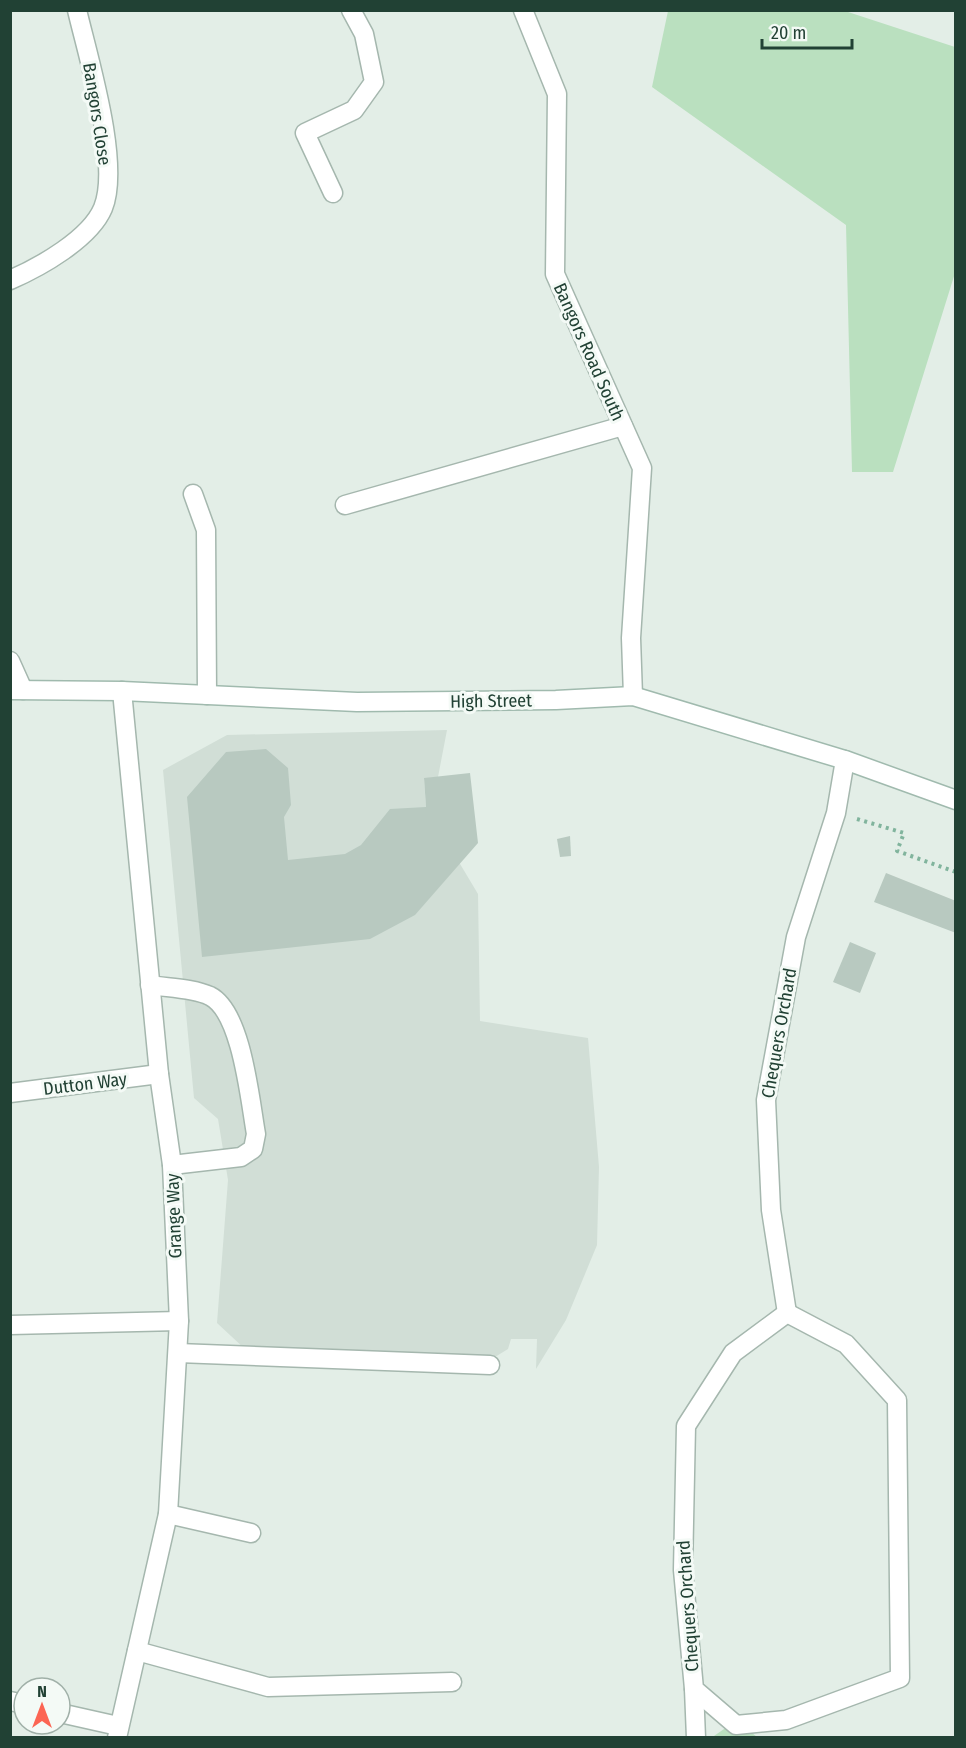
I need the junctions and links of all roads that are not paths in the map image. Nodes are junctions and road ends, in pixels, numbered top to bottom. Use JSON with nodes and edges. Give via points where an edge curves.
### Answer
{"nodes":[{"id":1,"x":77,"y":10,"type":"edge"},
{"id":2,"x":351,"y":10,"type":"edge"},
{"id":3,"x":523,"y":10,"type":"edge"},
{"id":4,"x":333,"y":193,"type":"dead end"},
{"id":5,"x":10,"y":280,"type":"edge"},
{"id":6,"x":623,"y":426,"type":"junction"},
{"id":7,"x":193,"y":494,"type":"dead end"},
{"id":8,"x":345,"y":505,"type":"dead end"},
{"id":9,"x":10,"y":662,"type":"edge"},
{"id":10,"x":17,"y":690,"type":"edge"},
{"id":11,"x":122,"y":691,"type":"junction"},
{"id":12,"x":207,"y":695,"type":"junction"},
{"id":13,"x":633,"y":696,"type":"junction"},
{"id":14,"x":845,"y":760,"type":"junction"},
{"id":15,"x":956,"y":800,"type":"edge"},
{"id":16,"x":150,"y":986,"type":"junction"},
{"id":17,"x":159,"y":1074,"type":"junction"},
{"id":18,"x":10,"y":1093,"type":"edge"},
{"id":19,"x":172,"y":1165,"type":"junction"},
{"id":20,"x":787,"y":1313,"type":"junction"},
{"id":21,"x":178,"y":1321,"type":"junction"},
{"id":22,"x":10,"y":1325,"type":"edge"},
{"id":23,"x":178,"y":1353,"type":"junction"},
{"id":24,"x":490,"y":1365,"type":"dead end"},
{"id":25,"x":168,"y":1514,"type":"junction"},
{"id":26,"x":251,"y":1533,"type":"dead end"},
{"id":27,"x":137,"y":1651,"type":"junction"},
{"id":28,"x":452,"y":1682,"type":"dead end"},
{"id":29,"x":694,"y":1689,"type":"junction"},
{"id":30,"x":72,"y":1717,"type":"edge"},
{"id":31,"x":786,"y":1720,"type":"junction"},
{"id":32,"x":117,"y":1732,"type":"edge"},
{"id":33,"x":696,"y":1737,"type":"edge"},
{"id":34,"x":781,"y":1737,"type":"edge"}],
"edges":[{"from":1,"to":5,"type":"street","name":"Bangors Close","via":[[106,151],[108,183],[102,208],[87,230],[63,250]]},
{"from":2,"to":4,"type":"street","via":[[364,34],[374,82],[354,110],[305,134]]},
{"from":3,"to":6,"type":"street","name":"Bangors Road South","via":[[557,94],[555,274]]},
{"from":6,"to":8,"type":"street"},
{"from":6,"to":13,"type":"street","name":"Bangors Road South","via":[[642,468],[631,638]]},
{"from":7,"to":12,"type":"street","via":[[206,530]]},
{"from":9,"to":10,"type":"street"},
{"from":10,"to":11,"type":"street","name":"High Street"},
{"from":11,"to":12,"type":"street","name":"High Street"},
{"from":11,"to":16,"type":"street","name":"Grange Way"},
{"from":12,"to":13,"type":"street","name":"High Street","via":[[357,702]]},
{"from":13,"to":14,"type":"street","name":"High Street"},
{"from":14,"to":15,"type":"street","name":"High Street"},
{"from":14,"to":20,"type":"street","name":"Chequers Orchard","via":[[836,813],[796,937],[766,1100],[771,1210]]},
{"from":16,"to":17,"type":"street","name":"Grange Way"},
{"from":16,"to":19,"type":"street","via":[[211,996],[226,1010],[238,1046],[256,1134],[253,1149],[241,1157]]},
{"from":17,"to":18,"type":"street","name":"Dutton Way"},
{"from":17,"to":19,"type":"street","name":"Grange Way"},
{"from":19,"to":21,"type":"street","name":"Grange Way"},
{"from":20,"to":29,"type":"street","name":"Chequers Orchard","via":[[732,1353],[686,1426],[683,1570]]},
{"from":20,"to":31,"type":"street","name":"Chequers Orchard","via":[[846,1344],[897,1400],[900,1678]]},
{"from":21,"to":22,"type":"street"},
{"from":21,"to":23,"type":"street","name":"Grange Way"},
{"from":23,"to":24,"type":"street"},
{"from":23,"to":25,"type":"street","name":"Grange Way"},
{"from":25,"to":26,"type":"street"},
{"from":25,"to":27,"type":"street","name":"Grange Way"},
{"from":27,"to":28,"type":"street","via":[[268,1687]]},
{"from":27,"to":32,"type":"street","name":"Grange Way"},
{"from":29,"to":31,"type":"street","name":"Chequers Orchard","via":[[736,1725]]},
{"from":29,"to":33,"type":"street"},
{"from":30,"to":32,"type":"street"},
{"from":31,"to":34,"type":"street"}]}
